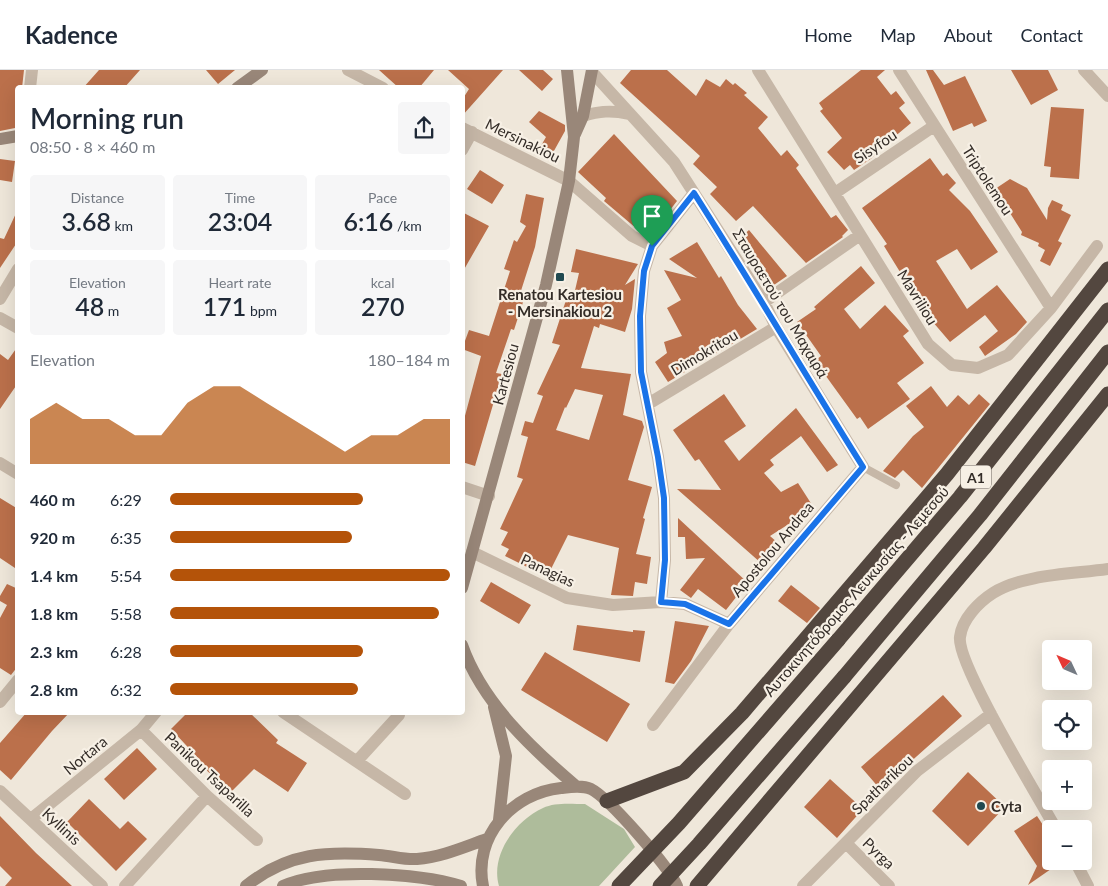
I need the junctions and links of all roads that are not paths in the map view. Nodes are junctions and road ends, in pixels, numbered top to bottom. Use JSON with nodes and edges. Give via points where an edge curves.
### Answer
{"nodes":[{"id":1,"x":32,"y":70,"type":"edge"},
{"id":2,"x":262,"y":70,"type":"edge"},
{"id":3,"x":348,"y":70,"type":"edge"},
{"id":4,"x":567,"y":70,"type":"edge"},
{"id":5,"x":758,"y":70,"type":"edge"},
{"id":6,"x":899,"y":70,"type":"edge"},
{"id":7,"x":1084,"y":70,"type":"edge"},
{"id":8,"x":592,"y":71,"type":"edge"},
{"id":9,"x":30,"y":85,"type":"edge"},
{"id":10,"x":241,"y":85,"type":"edge"},
{"id":11,"x":377,"y":85,"type":"edge"},
{"id":12,"x":1108,"y":96,"type":"edge"},
{"id":13,"x":629,"y":114,"type":"junction"},
{"id":14,"x":583,"y":116,"type":"junction"},
{"id":15,"x":934,"y":126,"type":"junction"},
{"id":16,"x":467,"y":130,"type":"edge"},
{"id":17,"x":15,"y":136,"type":"edge"},
{"id":18,"x":574,"y":137,"type":"junction"},
{"id":19,"x":0,"y":139,"type":"edge"},
{"id":20,"x":569,"y":181,"type":"junction"},
{"id":21,"x":694,"y":193,"type":"junction"},
{"id":22,"x":835,"y":193,"type":"junction"},
{"id":23,"x":860,"y":235,"type":"junction"},
{"id":24,"x":652,"y":246,"type":"junction"},
{"id":25,"x":1098,"y":246,"type":"dead end"},
{"id":26,"x":1108,"y":269,"type":"edge"},
{"id":27,"x":15,"y":275,"type":"edge"},
{"id":28,"x":0,"y":299,"type":"edge"},
{"id":29,"x":764,"y":302,"type":"junction"},
{"id":30,"x":1051,"y":308,"type":"junction"},
{"id":31,"x":1108,"y":310,"type":"edge"},
{"id":32,"x":0,"y":318,"type":"edge"},
{"id":33,"x":15,"y":326,"type":"edge"},
{"id":34,"x":776,"y":328,"type":"junction"},
{"id":35,"x":1108,"y":352,"type":"edge"},
{"id":36,"x":1108,"y":394,"type":"edge"},
{"id":37,"x":648,"y":404,"type":"junction"},
{"id":38,"x":0,"y":463,"type":"edge"},
{"id":39,"x":863,"y":467,"type":"junction"},
{"id":40,"x":15,"y":472,"type":"edge"},
{"id":41,"x":896,"y":485,"type":"dead end"},
{"id":42,"x":465,"y":488,"type":"edge"},
{"id":43,"x":489,"y":496,"type":"junction"},
{"id":44,"x":472,"y":552,"type":"junction"},
{"id":45,"x":1108,"y":569,"type":"edge"},
{"id":46,"x":465,"y":577,"type":"edge"},
{"id":47,"x":661,"y":602,"type":"junction"},
{"id":48,"x":729,"y":624,"type":"junction"},
{"id":49,"x":465,"y":653,"type":"edge"},
{"id":50,"x":15,"y":684,"type":"edge"},
{"id":51,"x":492,"y":699,"type":"junction"},
{"id":52,"x":0,"y":702,"type":"edge"},
{"id":53,"x":991,"y":714,"type":"junction"},
{"id":54,"x":154,"y":715,"type":"edge"},
{"id":55,"x":288,"y":715,"type":"edge"},
{"id":56,"x":399,"y":716,"type":"dead end"},
{"id":57,"x":653,"y":725,"type":"dead end"},
{"id":58,"x":141,"y":730,"type":"junction"},
{"id":59,"x":357,"y":761,"type":"junction"},
{"id":60,"x":576,"y":786,"type":"junction"},
{"id":61,"x":0,"y":791,"type":"edge"},
{"id":62,"x":405,"y":794,"type":"dead end"},
{"id":63,"x":207,"y":796,"type":"junction"},
{"id":64,"x":607,"y":801,"type":"junction"},
{"id":65,"x":31,"y":819,"type":"junction"},
{"id":66,"x":499,"y":820,"type":"junction"},
{"id":67,"x":1051,"y":820,"type":"edge"},
{"id":68,"x":487,"y":838,"type":"junction"},
{"id":69,"x":257,"y":840,"type":"dead end"},
{"id":70,"x":846,"y":843,"type":"junction"},
{"id":71,"x":1080,"y":870,"type":"edge"},
{"id":72,"x":102,"y":886,"type":"edge"},
{"id":73,"x":125,"y":886,"type":"edge"},
{"id":74,"x":246,"y":886,"type":"edge"},
{"id":75,"x":283,"y":886,"type":"edge"},
{"id":76,"x":461,"y":886,"type":"edge"},
{"id":77,"x":483,"y":886,"type":"edge"},
{"id":78,"x":619,"y":886,"type":"edge"},
{"id":79,"x":660,"y":886,"type":"edge"},
{"id":80,"x":677,"y":886,"type":"edge"},
{"id":81,"x":697,"y":886,"type":"edge"},
{"id":82,"x":803,"y":886,"type":"edge"},
{"id":83,"x":889,"y":886,"type":"edge"},
{"id":84,"x":1088,"y":886,"type":"edge"}],
"edges":[{"from":1,"to":9,"type":"street"},
{"from":2,"to":10,"type":"street"},
{"from":3,"to":11,"type":"street"},
{"from":4,"to":18,"type":"street","name":"Kartesiou"},
{"from":5,"to":22,"type":"street","name":"Mavriliou"},
{"from":6,"to":15,"type":"street","name":"Triptolemou"},
{"from":7,"to":12,"type":"street"},
{"from":8,"to":13,"type":"street","name":"Σταυραετού του Μαχαιρά"},
{"from":8,"to":14,"type":"street","name":"Kartesiou"},
{"from":13,"to":14,"type":"street","via":[[614,110]]},
{"from":13,"to":21,"type":"street","name":"Σταυραετού του Μαχαιρά","via":[[674,162]]},
{"from":14,"to":18,"type":"street","name":"Kartesiou"},
{"from":15,"to":22,"type":"street","name":"Sisyfou"},
{"from":15,"to":30,"type":"street","name":"Triptolemou"},
{"from":16,"to":20,"type":"street","name":"Mersinakiou"},
{"from":17,"to":19,"type":"street"},
{"from":18,"to":20,"type":"street","name":"Kartesiou"},
{"from":20,"to":24,"type":"street","name":"Mersinakiou","via":[[632,236]]},
{"from":20,"to":43,"type":"street","name":"Kartesiou","via":[[546,285]]},
{"from":21,"to":24,"type":"street"},
{"from":21,"to":29,"type":"street","name":"Σταυραετού του Μαχαιρά"},
{"from":22,"to":23,"type":"street","name":"Mavriliou"},
{"from":23,"to":29,"type":"street"},
{"from":23,"to":30,"type":"street","name":"Mavriliou","via":[[928,344],[952,365],[978,368],[1008,355]]},
{"from":24,"to":37,"type":"street","via":[[644,271],[640,316],[641,372]]},
{"from":25,"to":30,"type":"street","name":"Mavriliou"},
{"from":26,"to":64,"type":"highway","via":[[947,474],[742,713],[684,772]]},
{"from":27,"to":28,"type":"street"},
{"from":29,"to":34,"type":"street","name":"Σταυραετού του Μαχαιρά"},
{"from":31,"to":78,"type":"highway","name":"Αυτοκινητόδρομος Λευκωσίας - Λεμεσού","number":"A1","bridge":true,"via":[[960,497],[679,823]]},
{"from":32,"to":33,"type":"street"},
{"from":34,"to":37,"type":"street","name":"Dimokritou"},
{"from":34,"to":39,"type":"street","name":"Σταυραετού του Μαχαιρά"},
{"from":35,"to":79,"type":"highway","number":"A1","bridge":true,"via":[[980,515],[700,844]]},
{"from":36,"to":81,"type":"highway","via":[[984,548]]},
{"from":37,"to":47,"type":"street","via":[[664,498],[665,560]]},
{"from":38,"to":40,"type":"street"},
{"from":39,"to":41,"type":"lane"},
{"from":39,"to":48,"type":"street","name":"Apostolou Andrea"},
{"from":42,"to":43,"type":"street"},
{"from":43,"to":44,"type":"street","name":"Kartesiou"},
{"from":44,"to":46,"type":"street","name":"Kartesiou"},
{"from":44,"to":47,"type":"street","name":"Panagias","via":[[567,598],[613,605]]},
{"from":45,"to":53,"type":"street","via":[[1028,580],[994,592],[967,617],[959,638],[964,659]]},
{"from":47,"to":48,"type":"street","name":"Panagias","via":[[685,604]]},
{"from":48,"to":57,"type":"street","name":"Apostolou Andrea"},
{"from":49,"to":51,"type":"street"},
{"from":50,"to":52,"type":"street"},
{"from":51,"to":60,"type":"street","via":[[531,746]]},
{"from":51,"to":66,"type":"street","via":[[506,756]]},
{"from":53,"to":67,"type":"street"},
{"from":53,"to":70,"type":"street","name":"Spatharikou","via":[[917,771]]},
{"from":54,"to":58,"type":"street","name":"Nortara"},
{"from":55,"to":59,"type":"street"},
{"from":56,"to":59,"type":"street"},
{"from":58,"to":63,"type":"street","name":"Panikou Tsaparilla"},
{"from":58,"to":65,"type":"street","name":"Nortara"},
{"from":59,"to":62,"type":"street"},
{"from":60,"to":64,"type":"street","via":[[590,789]]},
{"from":60,"to":66,"type":"street","via":[[548,789],[528,797]]},
{"from":61,"to":65,"type":"street","name":"Kyllinis"},
{"from":63,"to":69,"type":"street","name":"Panikou Tsaparilla"},
{"from":63,"to":73,"type":"street"},
{"from":64,"to":80,"type":"street"},
{"from":65,"to":72,"type":"street","name":"Kyllinis"},
{"from":66,"to":68,"type":"street"},
{"from":68,"to":74,"type":"street","via":[[442,856],[415,859],[337,852],[297,858],[258,876]]},
{"from":68,"to":77,"type":"street","via":[[480,870]]},
{"from":70,"to":82,"type":"street","name":"Spatharikou"},
{"from":70,"to":83,"type":"street","name":"Pyrga"},
{"from":71,"to":84,"type":"street"},
{"from":75,"to":76,"type":"street","via":[[294,881],[340,875],[413,876]]}]}
